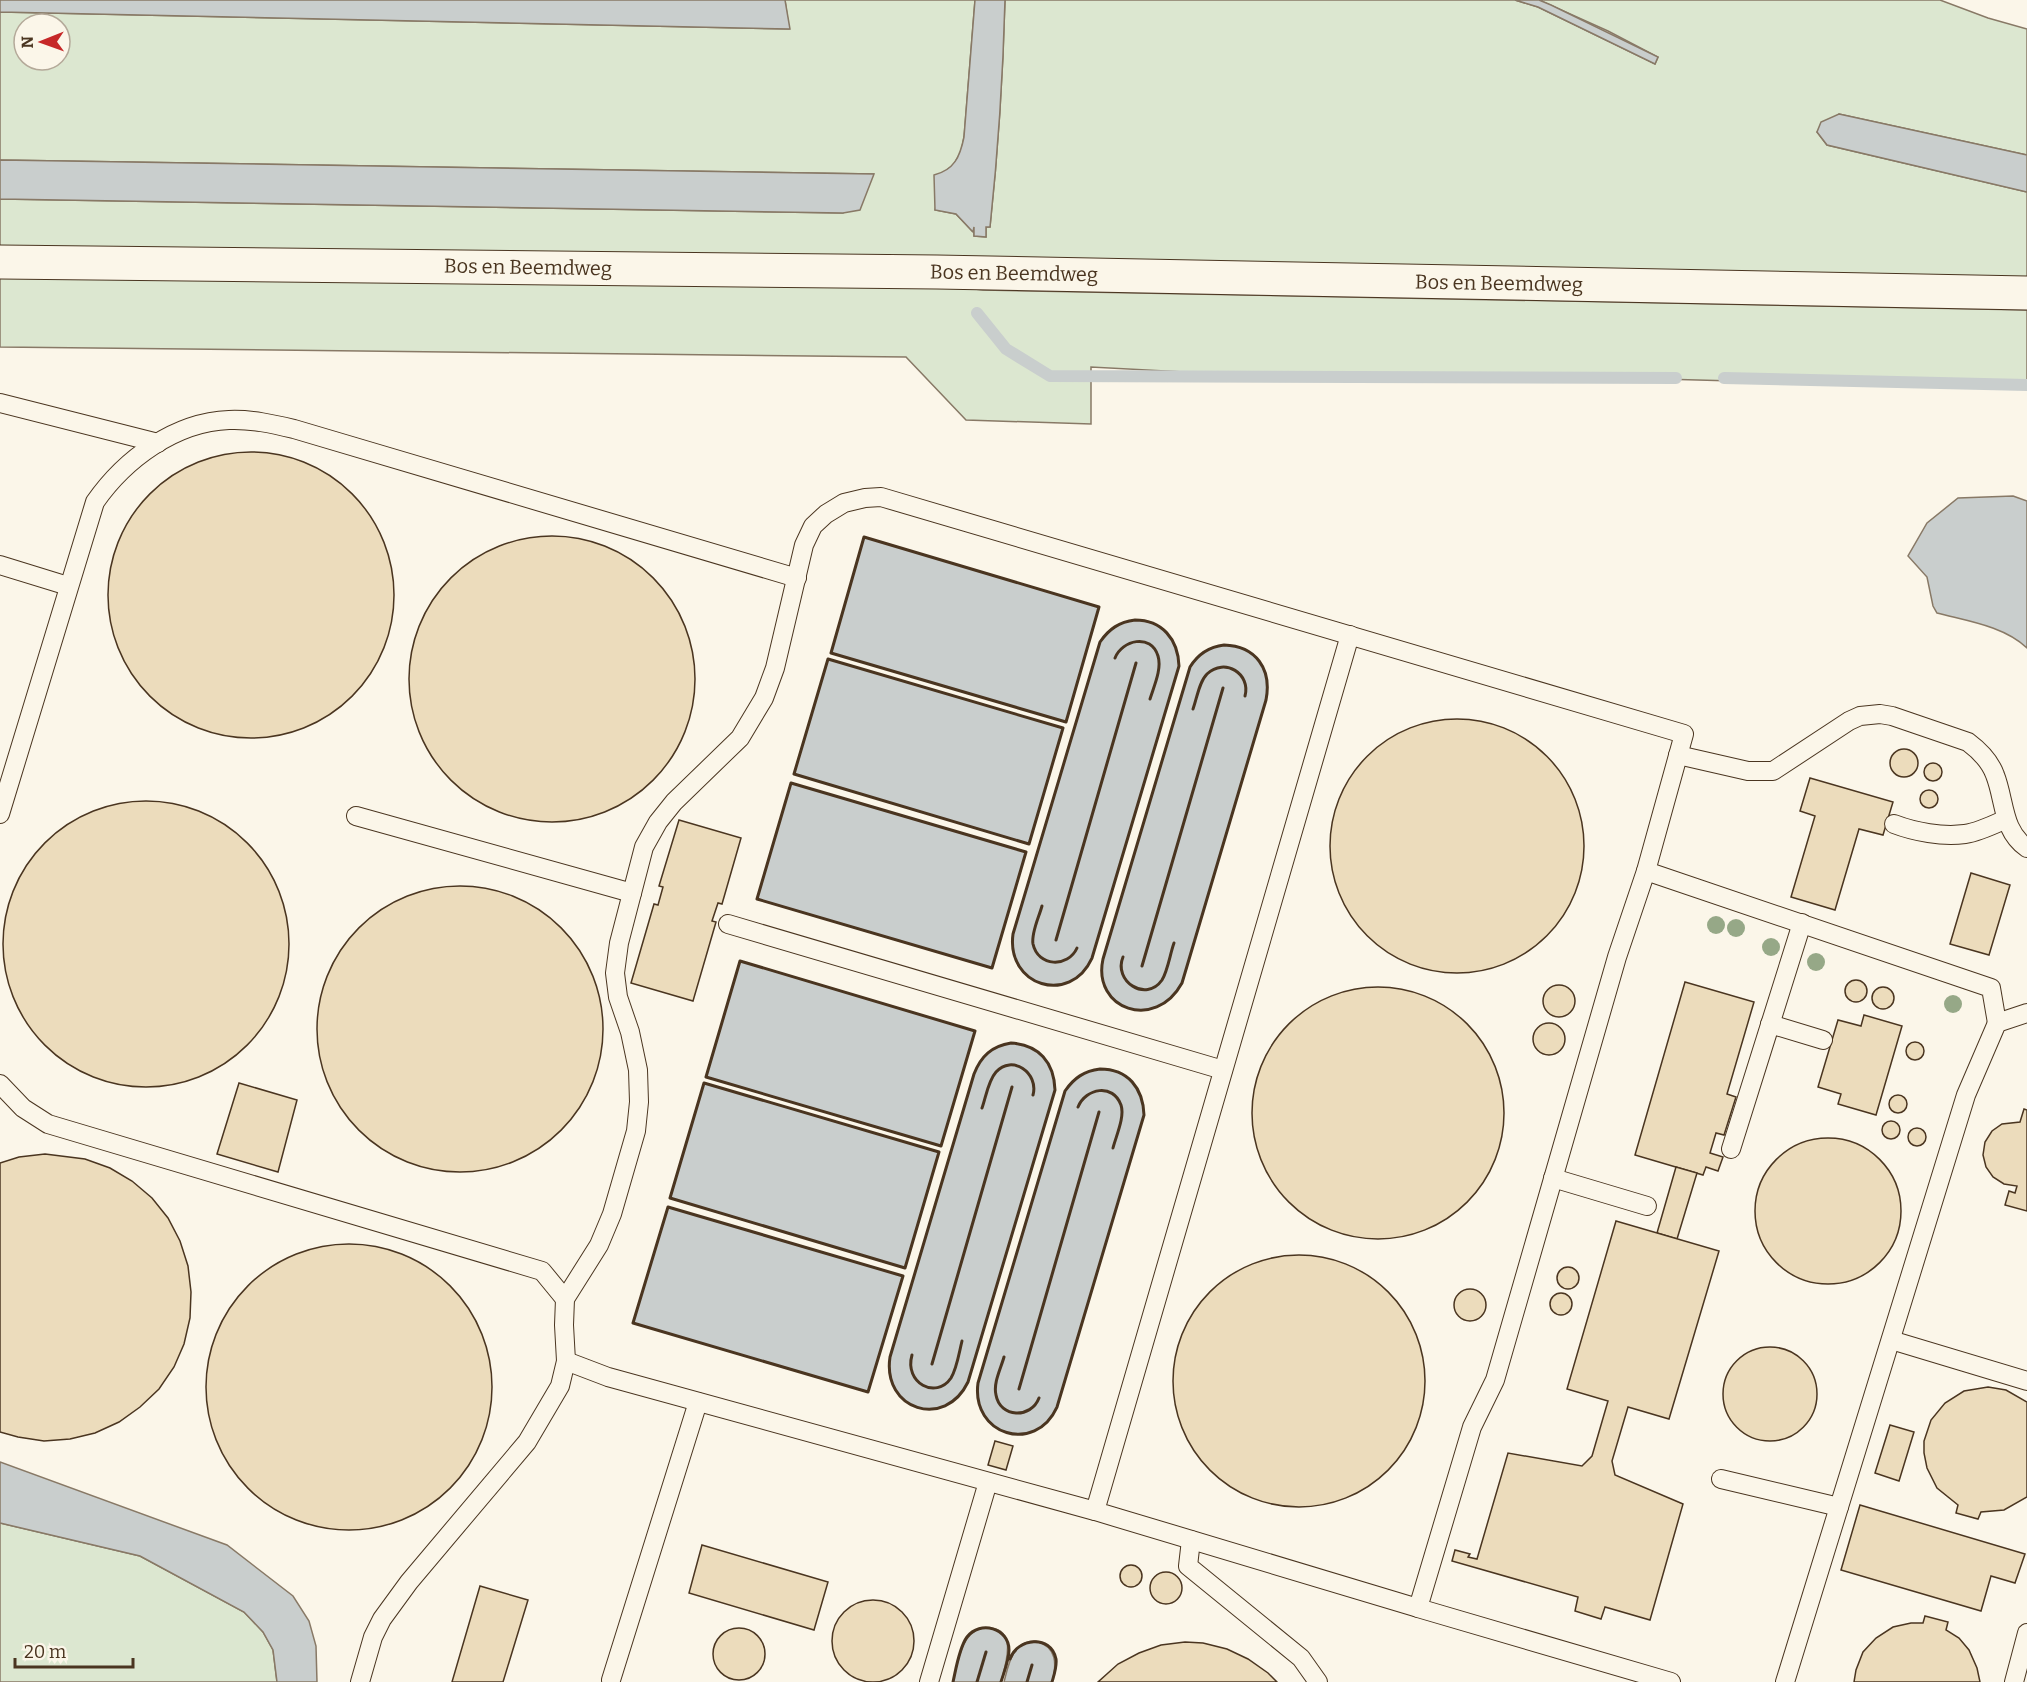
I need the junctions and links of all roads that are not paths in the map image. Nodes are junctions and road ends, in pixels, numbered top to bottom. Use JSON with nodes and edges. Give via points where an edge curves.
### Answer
{"nodes":[{"id":1,"x":0,"y":262,"type":"edge"},
{"id":2,"x":2027,"y":293,"type":"edge"},
{"id":3,"x":0,"y":403,"type":"edge"},
{"id":4,"x":158,"y":443,"type":"junction"},
{"id":5,"x":0,"y":565,"type":"edge"},
{"id":6,"x":797,"y":578,"type":"junction"},
{"id":7,"x":68,"y":586,"type":"junction"},
{"id":8,"x":1350,"y":635,"type":"junction"},
{"id":9,"x":1678,"y":755,"type":"junction"},
{"id":10,"x":0,"y":814,"type":"edge"},
{"id":11,"x":356,"y":816,"type":"dead end"},
{"id":12,"x":2006,"y":819,"type":"junction"},
{"id":13,"x":1894,"y":824,"type":"dead end"},
{"id":14,"x":2027,"y":848,"type":"edge"},
{"id":15,"x":1646,"y":871,"type":"junction"},
{"id":16,"x":632,"y":893,"type":"junction"},
{"id":17,"x":1802,"y":923,"type":"junction"},
{"id":18,"x":728,"y":924,"type":"dead end"},
{"id":19,"x":2027,"y":1013,"type":"edge"},
{"id":20,"x":1996,"y":1023,"type":"junction"},
{"id":21,"x":1770,"y":1024,"type":"junction"},
{"id":22,"x":1823,"y":1040,"type":"dead end"},
{"id":23,"x":1222,"y":1070,"type":"junction"},
{"id":24,"x":0,"y":1084,"type":"edge"},
{"id":25,"x":1731,"y":1149,"type":"dead end"},
{"id":26,"x":1552,"y":1179,"type":"junction"},
{"id":27,"x":1647,"y":1206,"type":"dead end"},
{"id":28,"x":565,"y":1299,"type":"junction"},
{"id":29,"x":1891,"y":1340,"type":"junction"},
{"id":30,"x":566,"y":1362,"type":"junction"},
{"id":31,"x":2027,"y":1381,"type":"edge"},
{"id":32,"x":698,"y":1402,"type":"junction"},
{"id":33,"x":1721,"y":1479,"type":"dead end"},
{"id":34,"x":988,"y":1482,"type":"junction"},
{"id":35,"x":1839,"y":1507,"type":"junction"},
{"id":36,"x":1095,"y":1511,"type":"junction"},
{"id":37,"x":1191,"y":1540,"type":"junction"},
{"id":38,"x":1418,"y":1608,"type":"junction"},
{"id":39,"x":2027,"y":1633,"type":"edge"},
{"id":40,"x":611,"y":1680,"type":"dead end"},
{"id":41,"x":360,"y":1682,"type":"edge"},
{"id":42,"x":929,"y":1682,"type":"edge"},
{"id":43,"x":1318,"y":1682,"type":"edge"},
{"id":44,"x":1671,"y":1682,"type":"edge"},
{"id":45,"x":1785,"y":1682,"type":"edge"},
{"id":46,"x":2014,"y":1682,"type":"edge"}],
"edges":[{"from":1,"to":2,"type":"street","name":"Bos en Beemdweg","via":[[937,272]]},
{"from":3,"to":4,"type":"lane"},
{"from":4,"to":6,"type":"lane","via":[[183,430],[229,420],[294,429]]},
{"from":4,"to":7,"type":"lane","via":[[118,473],[95,502]]},
{"from":5,"to":7,"type":"lane"},
{"from":6,"to":8,"type":"lane","via":[[804,545],[813,526],[844,503],[880,497]]},
{"from":6,"to":16,"type":"lane","via":[[764,698],[740,738],[658,822],[644,847]]},
{"from":7,"to":10,"type":"lane"},
{"from":8,"to":9,"type":"lane","via":[[1684,734]]},
{"from":8,"to":23,"type":"lane"},
{"from":9,"to":12,"type":"lane","via":[[1748,771],[1773,771],[1849,721],[1869,715],[1892,716],[1968,742],[1979,750],[1995,773]]},
{"from":9,"to":15,"type":"lane"},
{"from":11,"to":16,"type":"lane"},
{"from":12,"to":13,"type":"lane","via":[[1966,834],[1935,834]]},
{"from":12,"to":14,"type":"lane","via":[[2012,833]]},
{"from":15,"to":17,"type":"lane"},
{"from":15,"to":26,"type":"lane"},
{"from":16,"to":28,"type":"lane","via":[[615,973],[638,1070],[636,1131],[608,1224]]},
{"from":17,"to":20,"type":"lane","via":[[1991,988]]},
{"from":17,"to":21,"type":"lane"},
{"from":18,"to":23,"type":"lane"},
{"from":19,"to":20,"type":"lane"},
{"from":20,"to":29,"type":"lane","via":[[1965,1095]]},
{"from":21,"to":22,"type":"lane"},
{"from":21,"to":25,"type":"lane"},
{"from":23,"to":36,"type":"lane"},
{"from":24,"to":28,"type":"lane","via":[[23,1108],[48,1124],[542,1271]]},
{"from":26,"to":27,"type":"lane"},
{"from":26,"to":38,"type":"lane","via":[[1495,1380],[1472,1427]]},
{"from":28,"to":30,"type":"lane"},
{"from":29,"to":31,"type":"lane"},
{"from":29,"to":35,"type":"lane"},
{"from":30,"to":32,"type":"lane"},
{"from":30,"to":41,"type":"lane","via":[[560,1386],[527,1442],[382,1619]]},
{"from":32,"to":34,"type":"lane"},
{"from":32,"to":40,"type":"lane"},
{"from":33,"to":35,"type":"lane"},
{"from":34,"to":36,"type":"lane"},
{"from":34,"to":42,"type":"lane"},
{"from":35,"to":45,"type":"lane"},
{"from":36,"to":37,"type":"lane"},
{"from":37,"to":38,"type":"lane"},
{"from":37,"to":43,"type":"lane","via":[[1188,1566],[1301,1658]]},
{"from":38,"to":44,"type":"lane"},
{"from":39,"to":46,"type":"lane"}]}
